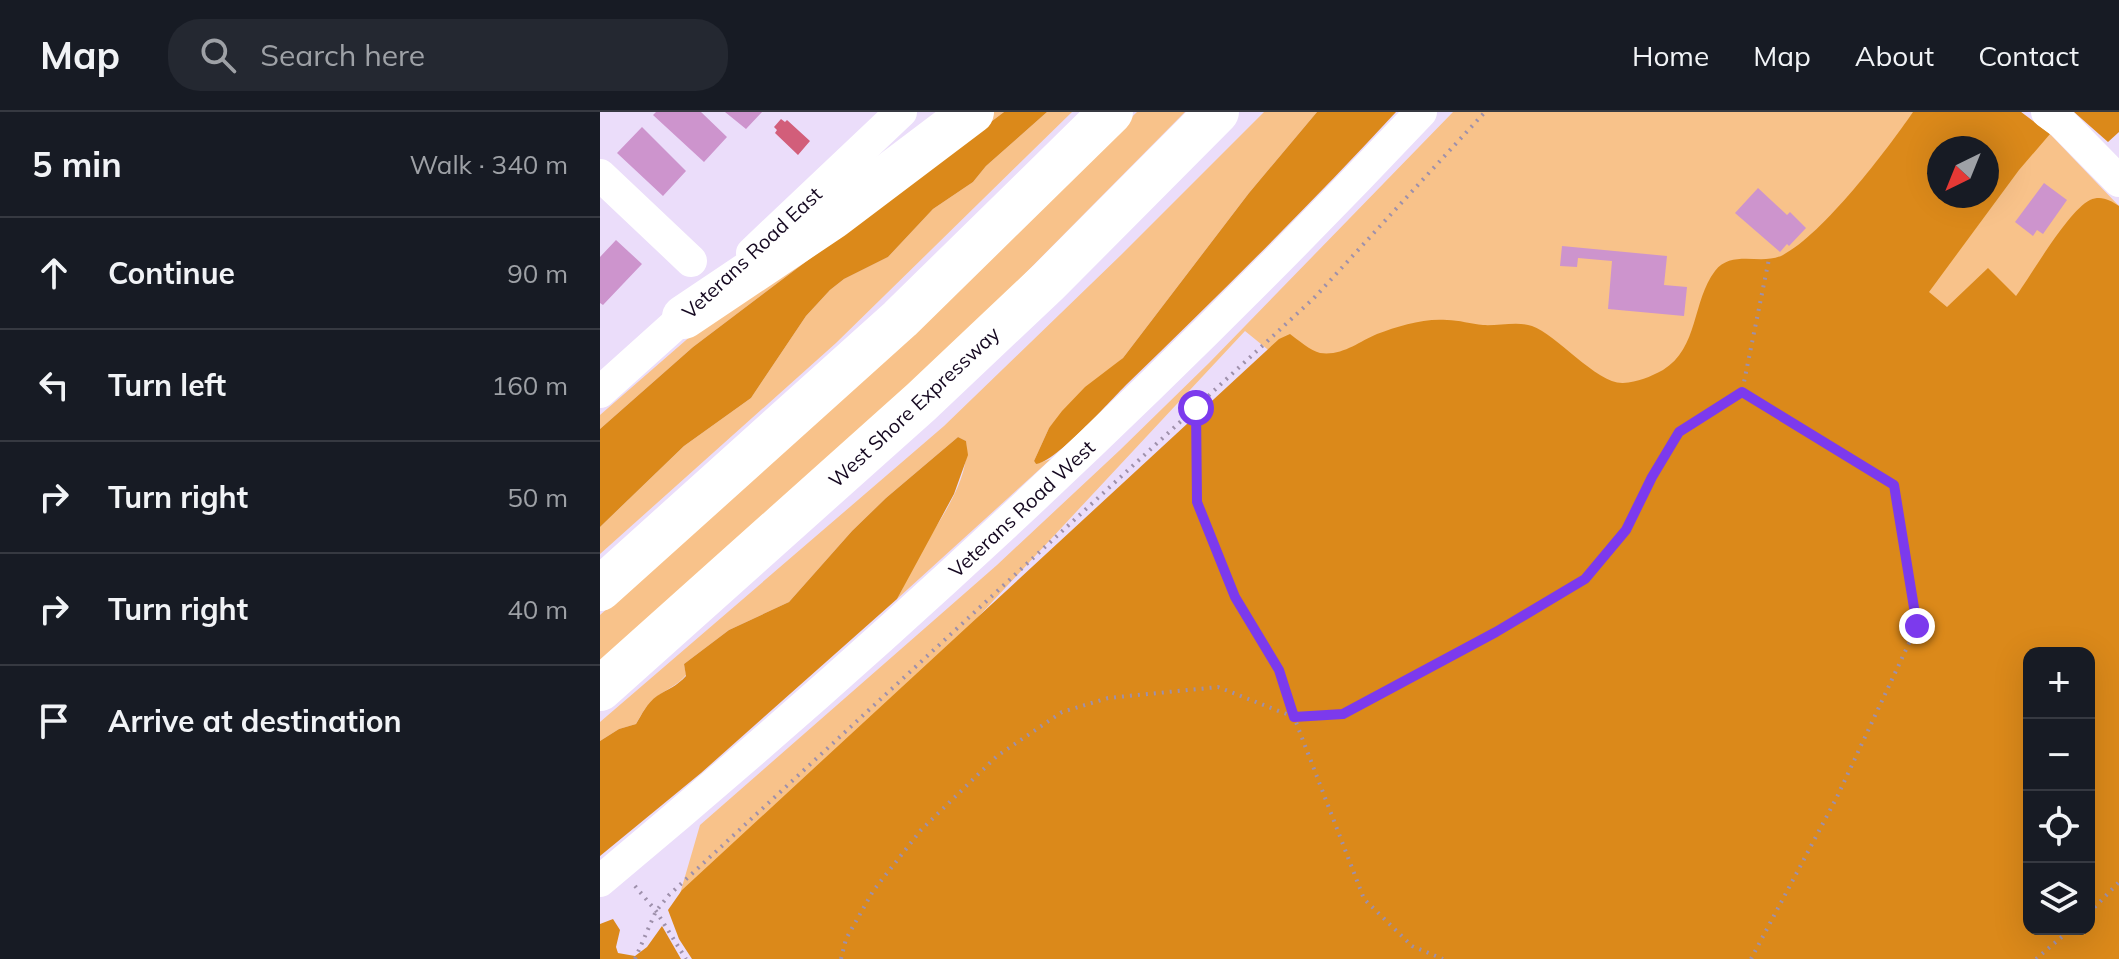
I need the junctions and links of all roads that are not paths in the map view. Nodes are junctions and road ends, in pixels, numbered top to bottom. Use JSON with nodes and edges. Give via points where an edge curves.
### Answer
{"nodes":[{"id":1,"x":901,"y":112,"type":"edge"},
{"id":2,"x":972,"y":112,"type":"edge"},
{"id":3,"x":1111,"y":112,"type":"edge"},
{"id":4,"x":1217,"y":112,"type":"edge"},
{"id":5,"x":1421,"y":112,"type":"edge"},
{"id":6,"x":2047,"y":112,"type":"edge"},
{"id":7,"x":600,"y":175,"type":"edge"},
{"id":8,"x":2119,"y":181,"type":"edge"},
{"id":9,"x":691,"y":261,"type":"dead end"},
{"id":10,"x":684,"y":317,"type":"junction"},
{"id":11,"x":600,"y":392,"type":"edge"},
{"id":12,"x":600,"y":589,"type":"edge"},
{"id":13,"x":600,"y":689,"type":"edge"},
{"id":14,"x":600,"y":881,"type":"edge"}],
"edges":[{"from":1,"to":10,"type":"street","name":"Veterans Road East"},
{"from":2,"to":10,"type":"highway","via":[[833,217]]},
{"from":3,"to":12,"type":"highway","via":[[889,330]]},
{"from":4,"to":13,"type":"highway","name":"West Shore Expressway","via":[[921,402]]},
{"from":5,"to":14,"type":"street","name":"Veterans Road West","via":[[1267,272],[1021,512]]},
{"from":6,"to":8,"type":"street"},
{"from":7,"to":9,"type":"street"},
{"from":10,"to":11,"type":"street","name":"Veterans Road East"}]}
